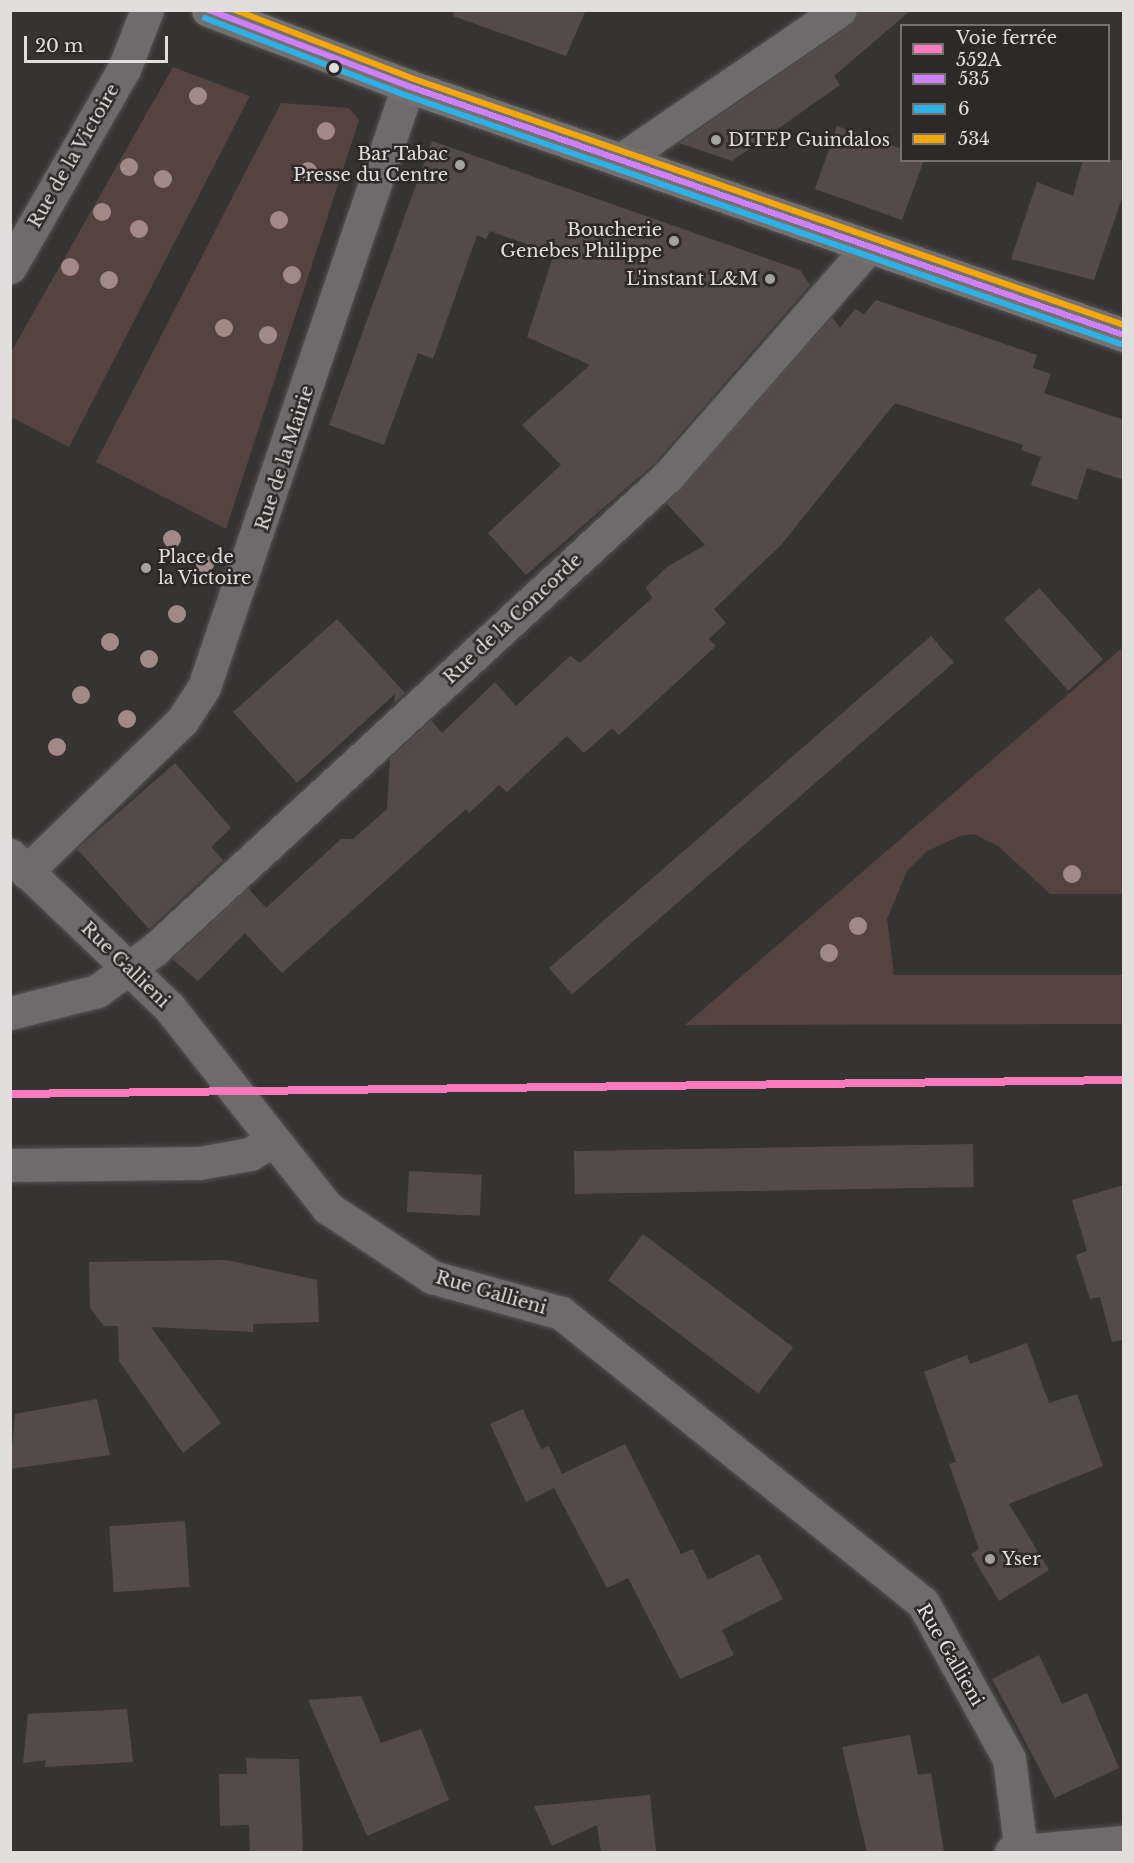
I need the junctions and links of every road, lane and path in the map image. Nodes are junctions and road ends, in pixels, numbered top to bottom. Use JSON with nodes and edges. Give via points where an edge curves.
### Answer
{"nodes":[{"id":1,"x":147,"y":10,"type":"edge"},
{"id":2,"x":208,"y":10,"type":"edge"},
{"id":3,"x":840,"y":10,"type":"edge"},
{"id":4,"x":408,"y":86,"type":"junction"},
{"id":5,"x":625,"y":157,"type":"junction"},
{"id":6,"x":868,"y":246,"type":"junction"},
{"id":7,"x":10,"y":267,"type":"edge"},
{"id":8,"x":1124,"y":334,"type":"edge"},
{"id":9,"x":18,"y":863,"type":"edge"},
{"id":10,"x":133,"y":969,"type":"junction"},
{"id":11,"x":10,"y":1013,"type":"edge"},
{"id":12,"x":272,"y":1142,"type":"junction"},
{"id":13,"x":10,"y":1165,"type":"edge"},
{"id":14,"x":1124,"y":1842,"type":"edge"},
{"id":15,"x":1016,"y":1852,"type":"edge"}],
"edges":[{"from":1,"to":7,"type":"street","name":"Rue de la Victoire","via":[[124,69]]},
{"from":2,"to":4,"type":"main road"},
{"from":3,"to":5,"type":"street"},
{"from":4,"to":5,"type":"main road"},
{"from":4,"to":9,"type":"street","name":"Rue de la Mairie","via":[[204,687],[182,721]]},
{"from":5,"to":6,"type":"main road"},
{"from":6,"to":8,"type":"main road"},
{"from":6,"to":10,"type":"street","name":"Rue de la Concorde","via":[[668,476]]},
{"from":9,"to":10,"type":"street","name":"Rue Gallieni"},
{"from":10,"to":11,"type":"street","name":"Rue de la Concorde","via":[[97,991]]},
{"from":10,"to":12,"type":"street","name":"Rue Gallieni","via":[[169,1007]]},
{"from":12,"to":13,"type":"street","via":[[250,1154],[199,1163]]},
{"from":12,"to":15,"type":"street","name":"Rue Gallieni","via":[[328,1208],[396,1257],[432,1277],[561,1313],[923,1603],[1009,1759]]},
{"from":14,"to":15,"type":"street"}]}
